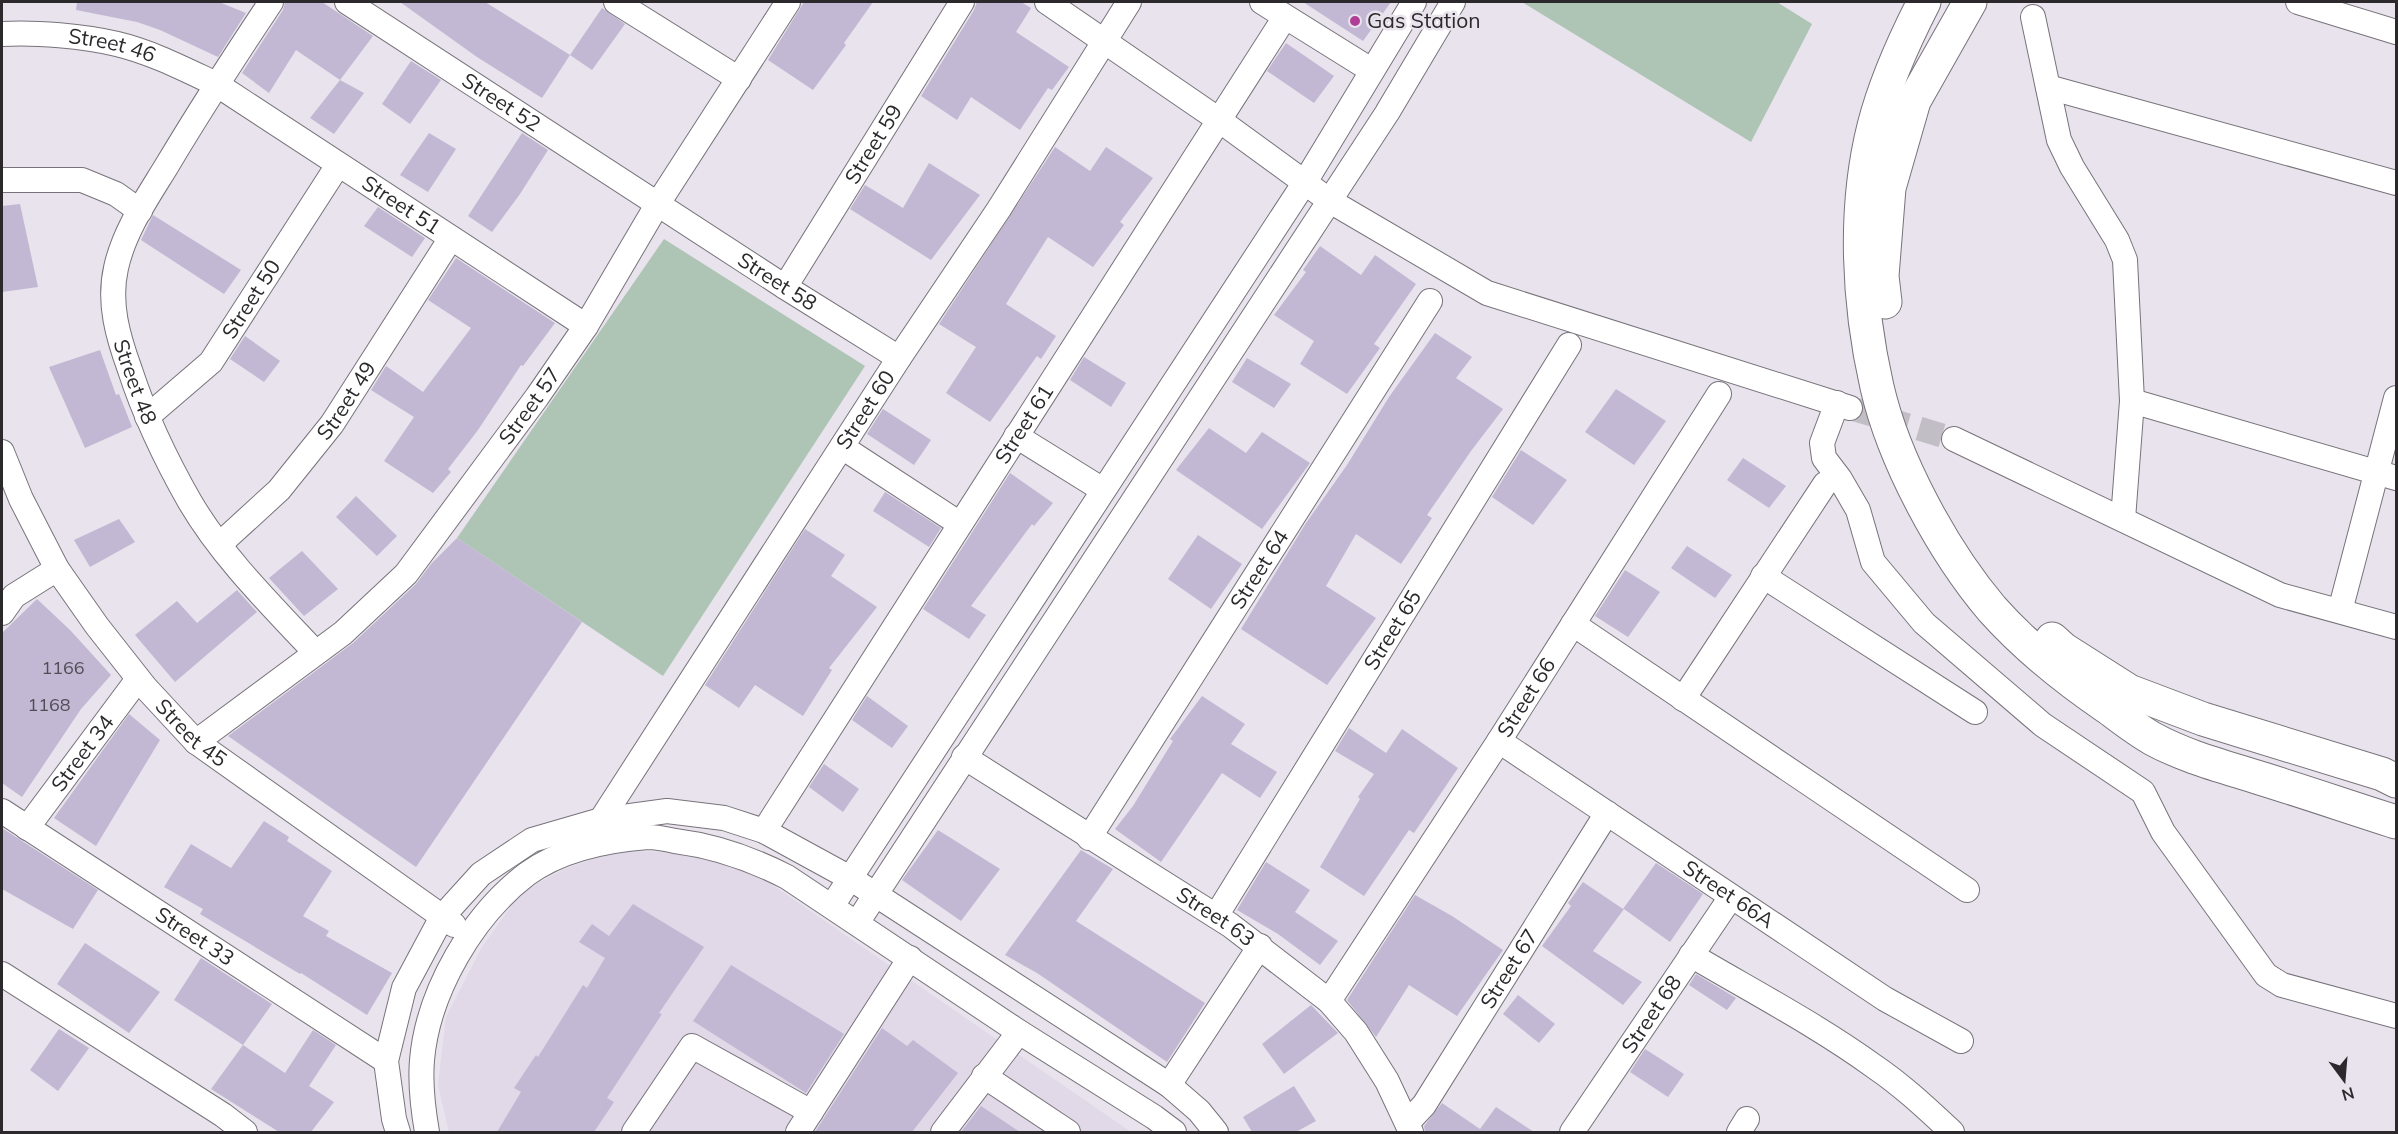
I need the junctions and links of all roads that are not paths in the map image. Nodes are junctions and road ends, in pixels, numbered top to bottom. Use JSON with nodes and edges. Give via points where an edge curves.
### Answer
{"nodes":[{"id":1,"x":271,"y":2,"type":"edge"},
{"id":2,"x":347,"y":2,"type":"edge"},
{"id":3,"x":616,"y":2,"type":"edge"},
{"id":4,"x":788,"y":2,"type":"edge"},
{"id":5,"x":962,"y":2,"type":"edge"},
{"id":6,"x":1047,"y":2,"type":"edge"},
{"id":7,"x":1129,"y":2,"type":"edge"},
{"id":8,"x":1262,"y":2,"type":"edge"},
{"id":9,"x":1414,"y":2,"type":"edge"},
{"id":10,"x":1453,"y":2,"type":"edge"},
{"id":11,"x":1924,"y":2,"type":"edge"},
{"id":12,"x":1970,"y":2,"type":"edge"},
{"id":13,"x":2298,"y":2,"type":"edge"},
{"id":14,"x":1285,"y":17,"type":"junction"},
{"id":15,"x":2033,"y":17,"type":"dead end"},
{"id":16,"x":2397,"y":32,"type":"edge"},
{"id":17,"x":2,"y":34,"type":"edge"},
{"id":18,"x":1105,"y":40,"type":"junction"},
{"id":19,"x":1371,"y":70,"type":"junction"},
{"id":20,"x":739,"y":79,"type":"junction"},
{"id":21,"x":216,"y":84,"type":"junction"},
{"id":22,"x":2048,"y":87,"type":"junction"},
{"id":23,"x":1219,"y":120,"type":"junction"},
{"id":24,"x":338,"y":165,"type":"junction"},
{"id":25,"x":2,"y":180,"type":"edge"},
{"id":26,"x":1305,"y":182,"type":"junction"},
{"id":27,"x":2397,"y":183,"type":"edge"},
{"id":28,"x":1330,"y":201,"type":"junction"},
{"id":29,"x":657,"y":204,"type":"junction"},
{"id":30,"x":140,"y":211,"type":"junction"},
{"id":31,"x":452,"y":238,"type":"junction"},
{"id":32,"x":785,"y":287,"type":"junction"},
{"id":33,"x":1430,"y":301,"type":"dead end"},
{"id":34,"x":586,"y":326,"type":"junction"},
{"id":35,"x":1569,"y":345,"type":"dead end"},
{"id":36,"x":899,"y":358,"type":"junction"},
{"id":37,"x":1719,"y":393,"type":"dead end"},
{"id":38,"x":2397,"y":398,"type":"edge"},
{"id":39,"x":2132,"y":401,"type":"junction"},
{"id":40,"x":147,"y":417,"type":"junction"},
{"id":41,"x":1016,"y":436,"type":"junction"},
{"id":42,"x":1954,"y":439,"type":"tunnel mouth"},
{"id":43,"x":842,"y":447,"type":"junction"},
{"id":44,"x":2,"y":452,"type":"edge"},
{"id":45,"x":2387,"y":475,"type":"edge"},
{"id":46,"x":1825,"y":484,"type":"dead end"},
{"id":47,"x":1103,"y":490,"type":"junction"},
{"id":48,"x":2123,"y":519,"type":"junction"},
{"id":49,"x":960,"y":524,"type":"junction"},
{"id":50,"x":220,"y":544,"type":"junction"},
{"id":51,"x":57,"y":569,"type":"junction"},
{"id":52,"x":1763,"y":576,"type":"junction"},
{"id":53,"x":2340,"y":611,"type":"junction"},
{"id":54,"x":2,"y":614,"type":"edge"},
{"id":55,"x":1572,"y":624,"type":"junction"},
{"id":56,"x":2397,"y":627,"type":"edge"},
{"id":57,"x":315,"y":652,"type":"junction"},
{"id":58,"x":138,"y":679,"type":"junction"},
{"id":59,"x":1683,"y":699,"type":"junction"},
{"id":60,"x":1975,"y":712,"type":"dead end"},
{"id":61,"x":1499,"y":741,"type":"junction"},
{"id":62,"x":196,"y":742,"type":"junction"},
{"id":63,"x":964,"y":757,"type":"junction"},
{"id":64,"x":2397,"y":781,"type":"edge"},
{"id":65,"x":2,"y":811,"type":"edge"},
{"id":66,"x":1607,"y":813,"type":"junction"},
{"id":67,"x":601,"y":820,"type":"junction"},
{"id":68,"x":2397,"y":822,"type":"edge"},
{"id":69,"x":27,"y":828,"type":"junction"},
{"id":70,"x":764,"y":831,"type":"junction"},
{"id":71,"x":1089,"y":838,"type":"junction"},
{"id":72,"x":850,"y":878,"type":"junction"},
{"id":73,"x":1967,"y":890,"type":"dead end"},
{"id":74,"x":875,"y":895,"type":"junction"},
{"id":75,"x":1731,"y":897,"type":"junction"},
{"id":76,"x":832,"y":906,"type":"junction"},
{"id":77,"x":1216,"y":916,"type":"junction"},
{"id":78,"x":442,"y":917,"type":"junction"},
{"id":79,"x":857,"y":923,"type":"junction"},
{"id":80,"x":469,"y":934,"type":"junction"},
{"id":81,"x":1260,"y":946,"type":"junction"},
{"id":82,"x":1691,"y":955,"type":"junction"},
{"id":83,"x":910,"y":958,"type":"junction"},
{"id":84,"x":2,"y":974,"type":"edge"},
{"id":85,"x":1329,"y":1001,"type":"junction"},
{"id":86,"x":2397,"y":1016,"type":"edge"},
{"id":87,"x":1019,"y":1032,"type":"junction"},
{"id":88,"x":1961,"y":1041,"type":"dead end"},
{"id":89,"x":387,"y":1061,"type":"junction"},
{"id":90,"x":984,"y":1076,"type":"junction"},
{"id":91,"x":1169,"y":1085,"type":"junction"},
{"id":92,"x":811,"y":1112,"type":"junction"},
{"id":93,"x":1410,"y":1127,"type":"edge"},
{"id":94,"x":644,"y":1129,"type":"edge"},
{"id":95,"x":245,"y":1132,"type":"edge"},
{"id":96,"x":398,"y":1132,"type":"edge"},
{"id":97,"x":428,"y":1132,"type":"edge"},
{"id":98,"x":798,"y":1132,"type":"edge"},
{"id":99,"x":943,"y":1132,"type":"edge"},
{"id":100,"x":1068,"y":1132,"type":"edge"},
{"id":101,"x":1174,"y":1132,"type":"edge"},
{"id":102,"x":1216,"y":1132,"type":"edge"},
{"id":103,"x":1572,"y":1132,"type":"edge"},
{"id":104,"x":1952,"y":1132,"type":"edge"}],
"edges":[{"from":1,"to":21,"type":"street","name":"Street 48"},
{"from":2,"to":29,"type":"street","name":"Street 52"},
{"from":3,"to":20,"type":"street"},
{"from":4,"to":20,"type":"street","name":"Street 57"},
{"from":5,"to":32,"type":"street","name":"Street 59"},
{"from":6,"to":18,"type":"street"},
{"from":7,"to":18,"type":"street","name":"Street 60"},
{"from":8,"to":14,"type":"street"},
{"from":9,"to":19,"type":"street"},
{"from":10,"to":28,"type":"street"},
{"from":11,"to":68,"type":"highway","via":[[1904,41],[1874,125],[1863,186],[1860,256],[1877,387],[1894,440],[1923,504],[1955,558],[1993,609],[2082,690],[2152,738],[2199,759]]},
{"from":12,"to":64,"type":"highway","via":[[1914,101],[1889,188],[1882,276],[1893,363],[1905,410],[1954,518],[2021,609],[2063,649],[2129,691]]},
{"from":13,"to":16,"type":"street"},
{"from":14,"to":19,"type":"street"},
{"from":14,"to":23,"type":"street","name":"Street 61"},
{"from":15,"to":22,"type":"street"},
{"from":17,"to":21,"type":"street","name":"Street 46","via":[[116,44],[156,56]]},
{"from":18,"to":23,"type":"street"},
{"from":18,"to":36,"type":"street","name":"Street 60"},
{"from":19,"to":26,"type":"street"},
{"from":20,"to":29,"type":"street","name":"Street 57"},
{"from":21,"to":24,"type":"street","name":"Street 51"},
{"from":21,"to":30,"type":"street","name":"Street 48"},
{"from":22,"to":27,"type":"street"},
{"from":22,"to":39,"type":"street","via":[[2059,140],[2125,260]]},
{"from":23,"to":26,"type":"street"},
{"from":23,"to":41,"type":"street","name":"Street 61"},
{"from":24,"to":31,"type":"street","name":"Street 51"},
{"from":24,"to":40,"type":"street","name":"Street 50","via":[[211,362]]},
{"from":25,"to":30,"type":"street","via":[[82,180],[116,194]]},
{"from":26,"to":28,"type":"street"},
{"from":26,"to":47,"type":"street"},
{"from":28,"to":63,"type":"street"},
{"from":28,"to":86,"type":"street","via":[[1487,293],[1843,405],[1822,443],[1824,458],[1858,510],[1873,562],[1924,623],[2043,725],[2143,792],[2163,832],[2266,975],[2282,985]]},
{"from":29,"to":32,"type":"street","name":"Street 58"},
{"from":29,"to":34,"type":"street","name":"Street 57"},
{"from":30,"to":40,"type":"street","name":"Street 48","via":[[122,247],[112,297],[118,336]]},
{"from":31,"to":34,"type":"street","name":"Street 51"},
{"from":31,"to":50,"type":"street","name":"Street 49","via":[[332,424],[279,490]]},
{"from":32,"to":36,"type":"street","name":"Street 58"},
{"from":33,"to":71,"type":"street","name":"Street 64"},
{"from":34,"to":57,"type":"street","name":"Street 57","via":[[406,574],[343,633]]},
{"from":35,"to":77,"type":"street","name":"Street 65"},
{"from":36,"to":43,"type":"street","name":"Street 60"},
{"from":37,"to":55,"type":"street","name":"Street 66"},
{"from":38,"to":45,"type":"street"},
{"from":39,"to":45,"type":"street"},
{"from":39,"to":48,"type":"street"},
{"from":40,"to":50,"type":"street","name":"Street 48","via":[[191,503]]},
{"from":41,"to":47,"type":"street"},
{"from":41,"to":49,"type":"street","name":"Street 61"},
{"from":42,"to":48,"type":"street"},
{"from":43,"to":49,"type":"street"},
{"from":43,"to":67,"type":"street","name":"Street 60"},
{"from":44,"to":51,"type":"street","name":"Street 45"},
{"from":45,"to":53,"type":"street"},
{"from":46,"to":52,"type":"street"},
{"from":47,"to":72,"type":"street"},
{"from":48,"to":53,"type":"street","via":[[2280,595]]},
{"from":49,"to":70,"type":"street","name":"Street 61"},
{"from":50,"to":57,"type":"street","name":"Street 48"},
{"from":51,"to":54,"type":"street","via":[[14,596]]},
{"from":51,"to":58,"type":"street","name":"Street 45"},
{"from":52,"to":59,"type":"street"},
{"from":52,"to":60,"type":"street"},
{"from":53,"to":56,"type":"street"},
{"from":55,"to":59,"type":"street"},
{"from":55,"to":61,"type":"street","name":"Street 66"},
{"from":57,"to":62,"type":"street","name":"Street 57"},
{"from":58,"to":62,"type":"street","name":"Street 45"},
{"from":58,"to":69,"type":"street","name":"Street 34"},
{"from":59,"to":73,"type":"street"},
{"from":61,"to":66,"type":"street","name":"Street 66A"},
{"from":61,"to":85,"type":"street","name":"Street 66"},
{"from":62,"to":78,"type":"street","name":"Street 45"},
{"from":63,"to":71,"type":"street","name":"Street 63"},
{"from":63,"to":74,"type":"street"},
{"from":65,"to":69,"type":"street","name":"Street 33"},
{"from":66,"to":75,"type":"street","name":"Street 66A"},
{"from":66,"to":93,"type":"street","name":"Street 67"},
{"from":67,"to":70,"type":"street","via":[[667,811],[724,818]]},
{"from":67,"to":78,"type":"street","via":[[532,840],[481,874]]},
{"from":69,"to":89,"type":"street","name":"Street 33"},
{"from":70,"to":72,"type":"street"},
{"from":71,"to":77,"type":"street","name":"Street 63"},
{"from":72,"to":74,"type":"street"},
{"from":72,"to":76,"type":"street"},
{"from":74,"to":79,"type":"street"},
{"from":74,"to":91,"type":"street"},
{"from":75,"to":82,"type":"street","name":"Street 68"},
{"from":75,"to":88,"type":"street","name":"Street 66A","via":[[1886,999]]},
{"from":76,"to":79,"type":"street"},
{"from":76,"to":80,"type":"street","via":[[755,860],[707,845],[651,837],[608,842],[564,855],[528,874]]},
{"from":77,"to":81,"type":"street","name":"Street 63"},
{"from":78,"to":80,"type":"street","name":"Street 45"},
{"from":78,"to":89,"type":"street","via":[[404,988]]},
{"from":79,"to":83,"type":"street"},
{"from":80,"to":97,"type":"street","via":[[443,985],[428,1030],[422,1059]]},
{"from":81,"to":85,"type":"street","name":"Street 63"},
{"from":81,"to":91,"type":"street"},
{"from":82,"to":103,"type":"street","name":"Street 68"},
{"from":82,"to":104,"type":"street","via":[[1875,1066]]},
{"from":83,"to":87,"type":"street"},
{"from":83,"to":92,"type":"street"},
{"from":84,"to":95,"type":"street"},
{"from":85,"to":93,"type":"street","name":"Street 63","via":[[1356,1032]]},
{"from":87,"to":90,"type":"street"},
{"from":87,"to":101,"type":"street"},
{"from":89,"to":96,"type":"street"},
{"from":90,"to":99,"type":"street"},
{"from":90,"to":100,"type":"street"},
{"from":91,"to":102,"type":"street"},
{"from":92,"to":94,"type":"street","via":[[692,1046]]},
{"from":92,"to":98,"type":"street"}]}
